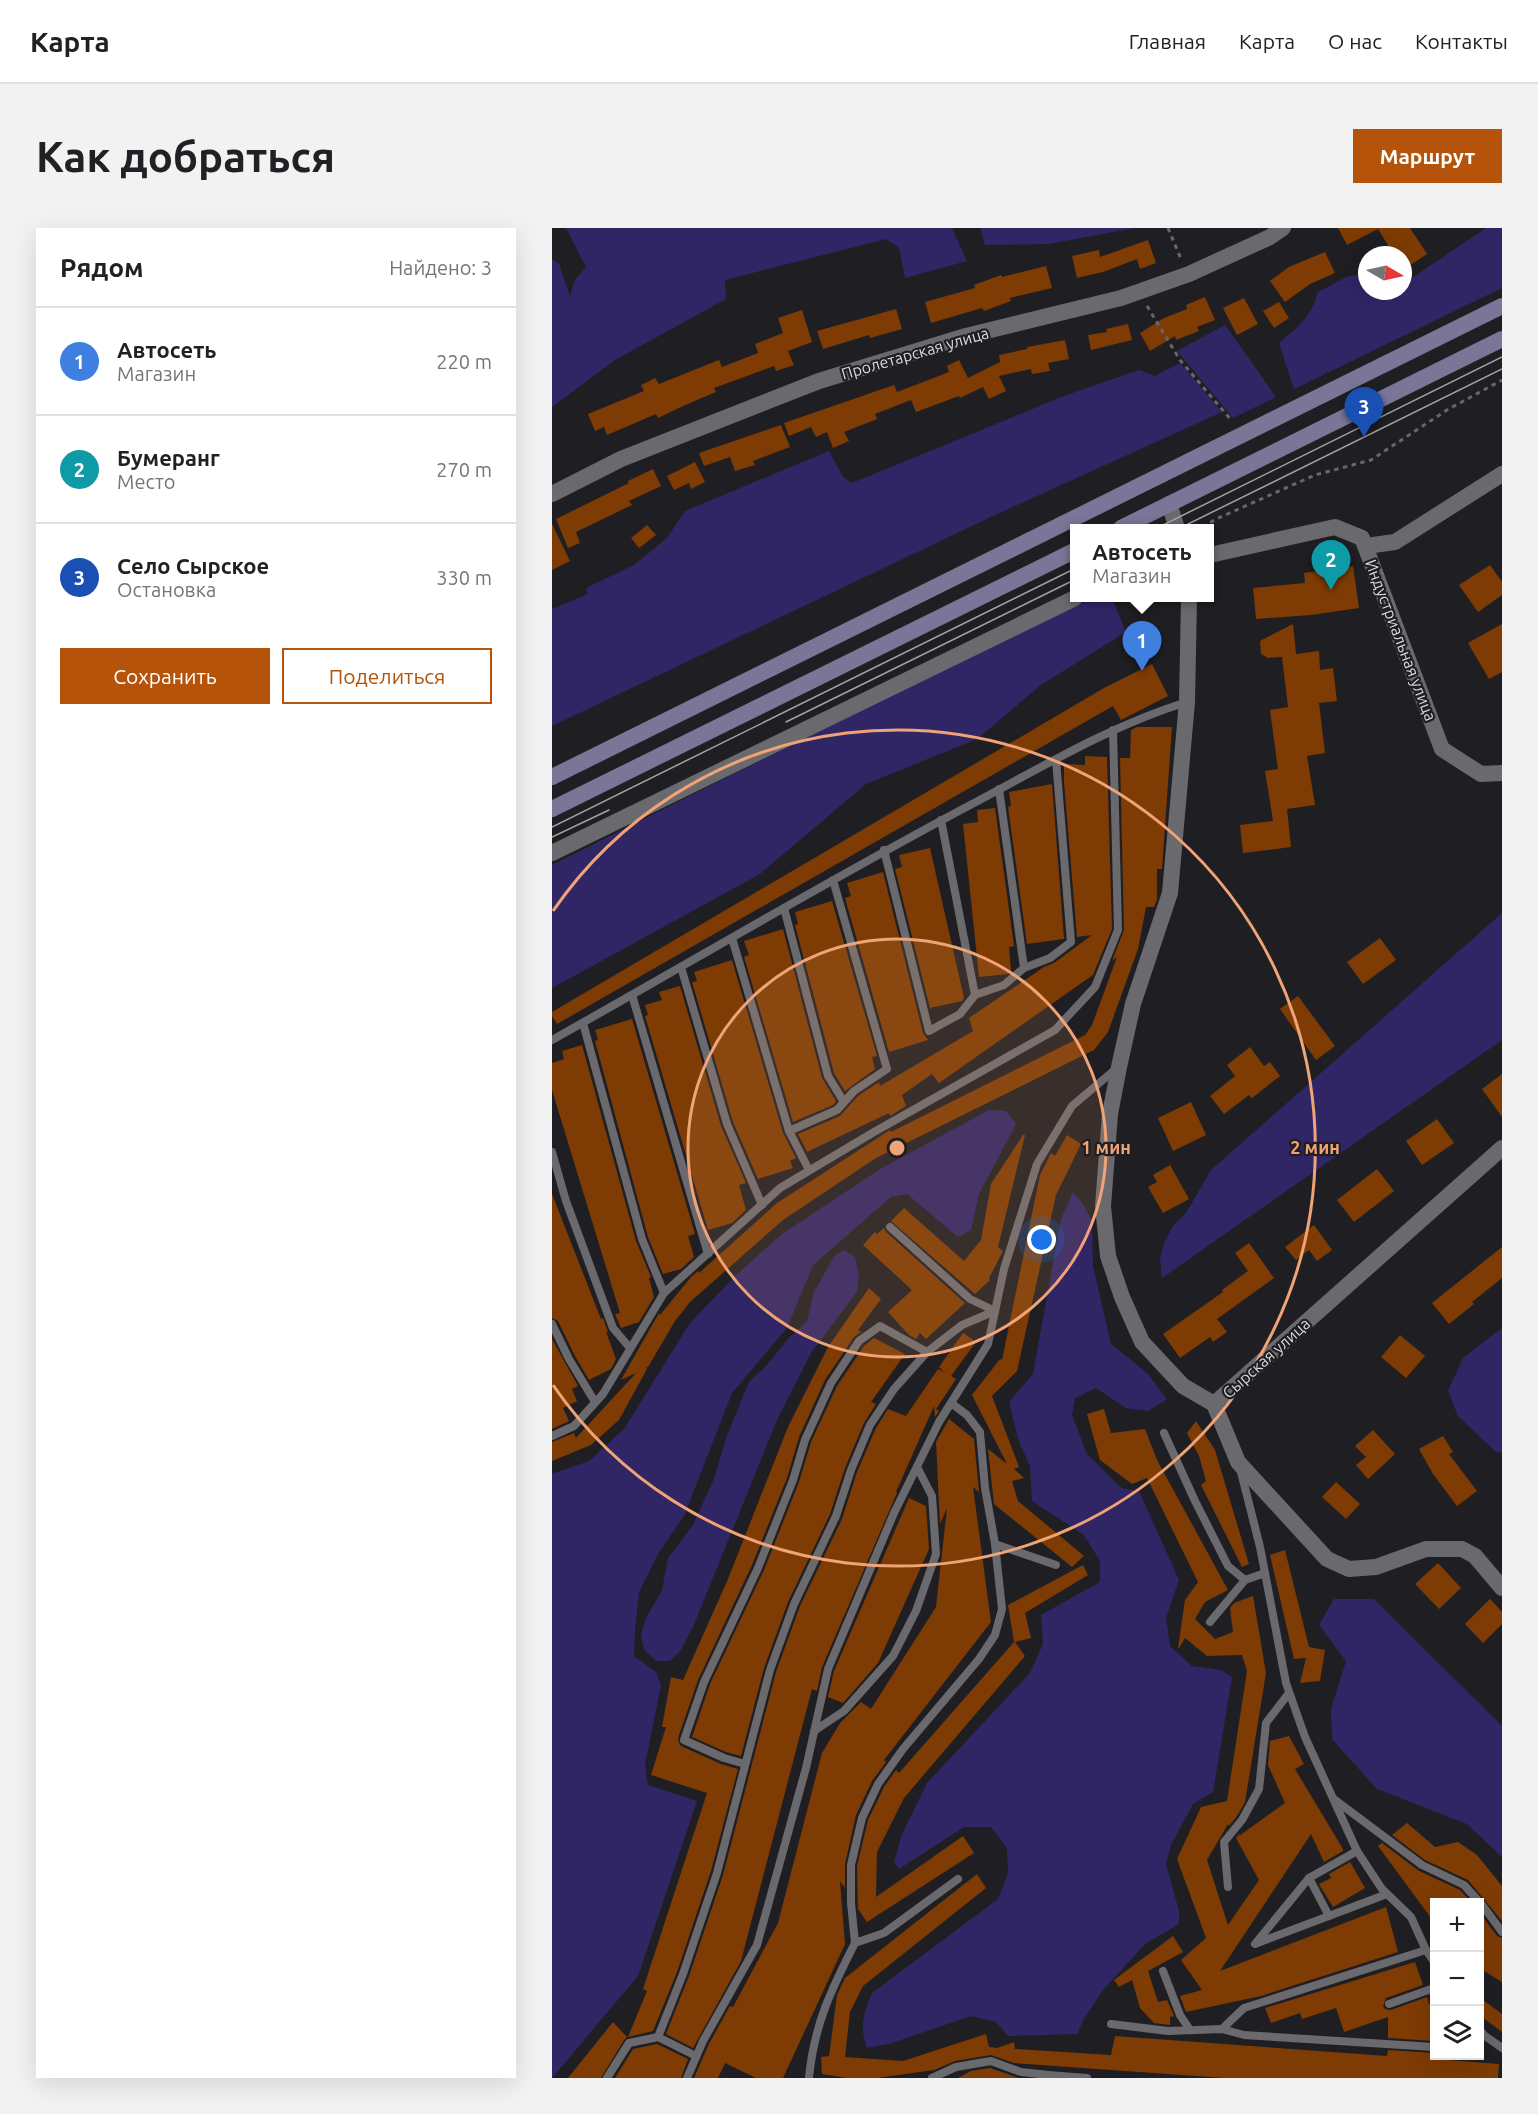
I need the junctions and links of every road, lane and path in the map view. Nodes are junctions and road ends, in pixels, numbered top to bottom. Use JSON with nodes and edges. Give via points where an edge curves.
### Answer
{"nodes":[{"id":1,"x":1168,"y":228,"type":"edge"},
{"id":2,"x":1283,"y":228,"type":"edge"},
{"id":3,"x":1189,"y":274,"type":"junction"},
{"id":4,"x":1139,"y":292,"type":"junction"},
{"id":5,"x":1502,"y":306,"type":"edge"},
{"id":6,"x":1502,"y":339,"type":"edge"},
{"id":7,"x":1502,"y":380,"type":"edge"},
{"id":8,"x":1236,"y":426,"type":"dead end"},
{"id":9,"x":1502,"y":474,"type":"edge"},
{"id":10,"x":552,"y":494,"type":"edge"},
{"id":11,"x":1169,"y":504,"type":"junction"},
{"id":12,"x":1129,"y":524,"type":"edge"},
{"id":13,"x":1176,"y":524,"type":"edge"},
{"id":14,"x":1208,"y":524,"type":"edge"},
{"id":15,"x":1365,"y":546,"type":"junction"},
{"id":16,"x":1070,"y":553,"type":"edge"},
{"id":17,"x":1214,"y":554,"type":"edge"},
{"id":18,"x":1070,"y":599,"type":"edge"},
{"id":19,"x":1189,"y":602,"type":"edge"},
{"id":20,"x":1187,"y":702,"type":"junction"},
{"id":21,"x":1113,"y":729,"type":"junction"},
{"id":22,"x":1056,"y":760,"type":"junction"},
{"id":23,"x":1502,"y":773,"type":"edge"},
{"id":24,"x":552,"y":777,"type":"edge"},
{"id":25,"x":999,"y":789,"type":"junction"},
{"id":26,"x":552,"y":809,"type":"edge"},
{"id":27,"x":941,"y":820,"type":"junction"},
{"id":28,"x":884,"y":850,"type":"junction"},
{"id":29,"x":552,"y":853,"type":"edge"},
{"id":30,"x":833,"y":880,"type":"junction"},
{"id":31,"x":784,"y":908,"type":"junction"},
{"id":32,"x":732,"y":938,"type":"junction"},
{"id":33,"x":681,"y":967,"type":"junction"},
{"id":34,"x":1024,"y":968,"type":"junction"},
{"id":35,"x":632,"y":995,"type":"junction"},
{"id":36,"x":975,"y":995,"type":"junction"},
{"id":37,"x":583,"y":1023,"type":"junction"},
{"id":38,"x":552,"y":1040,"type":"edge"},
{"id":39,"x":1119,"y":1067,"type":"junction"},
{"id":40,"x":844,"y":1102,"type":"junction"},
{"id":41,"x":789,"y":1131,"type":"junction"},
{"id":42,"x":1502,"y":1148,"type":"edge"},
{"id":43,"x":552,"y":1152,"type":"edge"},
{"id":44,"x":809,"y":1170,"type":"junction"},
{"id":45,"x":762,"y":1205,"type":"junction"},
{"id":46,"x":890,"y":1227,"type":"dead end"},
{"id":47,"x":708,"y":1254,"type":"junction"},
{"id":48,"x":664,"y":1293,"type":"junction"},
{"id":49,"x":995,"y":1311,"type":"junction"},
{"id":50,"x":552,"y":1324,"type":"edge"},
{"id":51,"x":630,"y":1348,"type":"junction"},
{"id":52,"x":927,"y":1352,"type":"junction"},
{"id":53,"x":595,"y":1402,"type":"junction"},
{"id":54,"x":951,"y":1403,"type":"junction"},
{"id":55,"x":1214,"y":1404,"type":"junction"},
{"id":56,"x":1164,"y":1433,"type":"dead end"},
{"id":57,"x":552,"y":1436,"type":"edge"},
{"id":58,"x":1238,"y":1462,"type":"junction"},
{"id":59,"x":917,"y":1467,"type":"junction"},
{"id":60,"x":995,"y":1544,"type":"junction"},
{"id":61,"x":1056,"y":1565,"type":"dead end"},
{"id":62,"x":1265,"y":1573,"type":"junction"},
{"id":63,"x":1245,"y":1580,"type":"junction"},
{"id":64,"x":1502,"y":1588,"type":"edge"},
{"id":65,"x":1210,"y":1622,"type":"dead end"},
{"id":66,"x":1289,"y":1694,"type":"junction"},
{"id":67,"x":814,"y":1731,"type":"junction"},
{"id":68,"x":745,"y":1764,"type":"junction"},
{"id":69,"x":1333,"y":1798,"type":"junction"},
{"id":70,"x":1357,"y":1851,"type":"junction"},
{"id":71,"x":1309,"y":1878,"type":"junction"},
{"id":72,"x":958,"y":1879,"type":"dead end"},
{"id":73,"x":1228,"y":1887,"type":"dead end"},
{"id":74,"x":1387,"y":1894,"type":"junction"},
{"id":75,"x":1329,"y":1916,"type":"junction"},
{"id":76,"x":1502,"y":1932,"type":"edge"},
{"id":77,"x":855,"y":1943,"type":"junction"},
{"id":78,"x":1426,"y":1950,"type":"junction"},
{"id":79,"x":1430,"y":1956,"type":"edge"},
{"id":80,"x":1163,"y":1971,"type":"dead end"},
{"id":81,"x":1430,"y":1989,"type":"edge"},
{"id":82,"x":1389,"y":2004,"type":"dead end"},
{"id":83,"x":1111,"y":2024,"type":"dead end"},
{"id":84,"x":1222,"y":2029,"type":"junction"},
{"id":85,"x":1190,"y":2030,"type":"junction"},
{"id":86,"x":658,"y":2037,"type":"junction"},
{"id":87,"x":1484,"y":2037,"type":"edge"},
{"id":88,"x":1430,"y":2048,"type":"edge"},
{"id":89,"x":1502,"y":2048,"type":"edge"},
{"id":90,"x":696,"y":2056,"type":"junction"},
{"id":91,"x":1047,"y":2077,"type":"edge"},
{"id":92,"x":607,"y":2078,"type":"edge"},
{"id":93,"x":687,"y":2078,"type":"edge"},
{"id":94,"x":809,"y":2078,"type":"edge"},
{"id":95,"x":932,"y":2078,"type":"edge"},
{"id":96,"x":1087,"y":2078,"type":"edge"}],
"edges":[{"from":1,"to":3,"type":"path"},
{"from":2,"to":3,"type":"street","name":"Пролетарская улица"},
{"from":3,"to":4,"type":"street","name":"Пролетарская улица"},
{"from":4,"to":8,"type":"path","via":[[1180,360]]},
{"from":4,"to":10,"type":"street","name":"Пролетарская улица","via":[[966,336],[819,381],[621,459]]},
{"from":5,"to":24,"type":"main road"},
{"from":6,"to":11,"type":"main road"},
{"from":7,"to":14,"type":"path","via":[[1447,410],[1371,460],[1315,475]]},
{"from":9,"to":15,"type":"street","name":"Индустриальная улица","via":[[1395,542]]},
{"from":11,"to":12,"type":"main road"},
{"from":11,"to":13,"type":"street"},
{"from":15,"to":17,"type":"street","via":[[1362,538],[1335,527]]},
{"from":15,"to":23,"type":"street","name":"Индустриальная улица","via":[[1442,749],[1481,774]]},
{"from":16,"to":26,"type":"main road"},
{"from":18,"to":29,"type":"street"},
{"from":19,"to":20,"type":"street"},
{"from":20,"to":21,"type":"lane"},
{"from":20,"to":39,"type":"street","via":[[1170,893],[1133,1004]]},
{"from":21,"to":22,"type":"lane"},
{"from":21,"to":44,"type":"lane","via":[[1118,930],[1095,987],[1055,1030]]},
{"from":22,"to":25,"type":"lane"},
{"from":22,"to":34,"type":"lane","via":[[1071,942],[1050,958]]},
{"from":25,"to":27,"type":"lane"},
{"from":25,"to":34,"type":"lane"},
{"from":27,"to":28,"type":"lane"},
{"from":27,"to":36,"type":"lane"},
{"from":28,"to":30,"type":"lane"},
{"from":28,"to":36,"type":"lane","via":[[929,1031],[960,1014]]},
{"from":30,"to":31,"type":"lane"},
{"from":30,"to":40,"type":"lane","via":[[887,1069]]},
{"from":31,"to":32,"type":"lane"},
{"from":31,"to":40,"type":"lane","via":[[828,1076]]},
{"from":32,"to":33,"type":"lane"},
{"from":32,"to":41,"type":"lane"},
{"from":33,"to":35,"type":"lane"},
{"from":33,"to":45,"type":"lane","via":[[727,1124]]},
{"from":34,"to":36,"type":"lane","via":[[1004,985]]},
{"from":35,"to":37,"type":"lane"},
{"from":35,"to":47,"type":"lane"},
{"from":37,"to":38,"type":"lane"},
{"from":37,"to":48,"type":"lane","via":[[642,1239]]},
{"from":39,"to":49,"type":"lane","via":[[1071,1106],[1038,1164],[1004,1269]]},
{"from":39,"to":55,"type":"street","via":[[1110,1114],[1103,1206],[1108,1256],[1142,1342],[1183,1386]]},
{"from":40,"to":41,"type":"lane","via":[[837,1110]]},
{"from":41,"to":44,"type":"lane"},
{"from":42,"to":55,"type":"street","name":"Сырская улица"},
{"from":43,"to":51,"type":"lane","via":[[613,1328]]},
{"from":44,"to":45,"type":"lane"},
{"from":45,"to":47,"type":"lane"},
{"from":46,"to":49,"type":"lane","via":[[970,1299]]},
{"from":47,"to":48,"type":"lane"},
{"from":48,"to":51,"type":"lane"},
{"from":49,"to":52,"type":"lane","via":[[962,1324]]},
{"from":49,"to":54,"type":"lane","via":[[988,1344]]},
{"from":50,"to":53,"type":"lane"},
{"from":51,"to":53,"type":"lane"},
{"from":52,"to":68,"type":"lane","via":[[894,1389],[870,1425],[836,1516],[794,1604],[770,1670]]},
{"from":52,"to":68,"type":"lane","via":[[880,1326],[859,1341],[837,1375],[805,1440],[758,1568],[704,1682],[684,1740]]},
{"from":53,"to":57,"type":"lane","via":[[574,1426]]},
{"from":54,"to":59,"type":"lane"},
{"from":54,"to":60,"type":"lane","via":[[980,1432],[984,1488]]},
{"from":55,"to":58,"type":"street","name":"Сырская улица"},
{"from":56,"to":63,"type":"lane","via":[[1228,1566]]},
{"from":58,"to":62,"type":"lane"},
{"from":58,"to":64,"type":"street","name":"Сырская улица","via":[[1327,1559],[1349,1569],[1376,1567],[1426,1549],[1462,1549],[1475,1556]]},
{"from":59,"to":67,"type":"lane","via":[[828,1669]]},
{"from":59,"to":67,"type":"lane","via":[[932,1496],[936,1554],[916,1611],[892,1656],[844,1710]]},
{"from":60,"to":61,"type":"lane"},
{"from":60,"to":77,"type":"lane","via":[[1002,1609],[995,1635],[980,1659],[890,1767],[862,1818],[851,1865]]},
{"from":62,"to":63,"type":"lane"},
{"from":62,"to":66,"type":"lane"},
{"from":63,"to":65,"type":"lane"},
{"from":66,"to":69,"type":"lane"},
{"from":66,"to":73,"type":"lane","via":[[1266,1723],[1259,1790],[1224,1842]]},
{"from":67,"to":90,"type":"lane","via":[[757,1945]]},
{"from":68,"to":86,"type":"lane","via":[[717,1873]]},
{"from":69,"to":70,"type":"lane"},
{"from":69,"to":76,"type":"lane","via":[[1422,1865],[1464,1885]]},
{"from":70,"to":71,"type":"lane"},
{"from":70,"to":74,"type":"lane"},
{"from":71,"to":75,"type":"lane"},
{"from":71,"to":75,"type":"lane","via":[[1255,1944]]},
{"from":72,"to":77,"type":"lane","via":[[884,1933]]},
{"from":74,"to":75,"type":"lane"},
{"from":74,"to":78,"type":"lane","via":[[1411,1917]]},
{"from":77,"to":94,"type":"lane","via":[[830,1992],[812,2047]]},
{"from":78,"to":79,"type":"lane"},
{"from":78,"to":84,"type":"lane","via":[[1244,2008]]},
{"from":80,"to":85,"type":"lane","via":[[1176,2007]]},
{"from":81,"to":82,"type":"lane"},
{"from":83,"to":85,"type":"lane"},
{"from":84,"to":85,"type":"lane"},
{"from":84,"to":88,"type":"lane","via":[[1244,2035]]},
{"from":86,"to":90,"type":"lane"},
{"from":86,"to":92,"type":"lane","via":[[629,2043]]},
{"from":87,"to":89,"type":"lane"},
{"from":90,"to":93,"type":"lane"},
{"from":91,"to":95,"type":"lane","via":[[991,2061],[956,2067]]},
{"from":91,"to":96,"type":"lane"}]}
